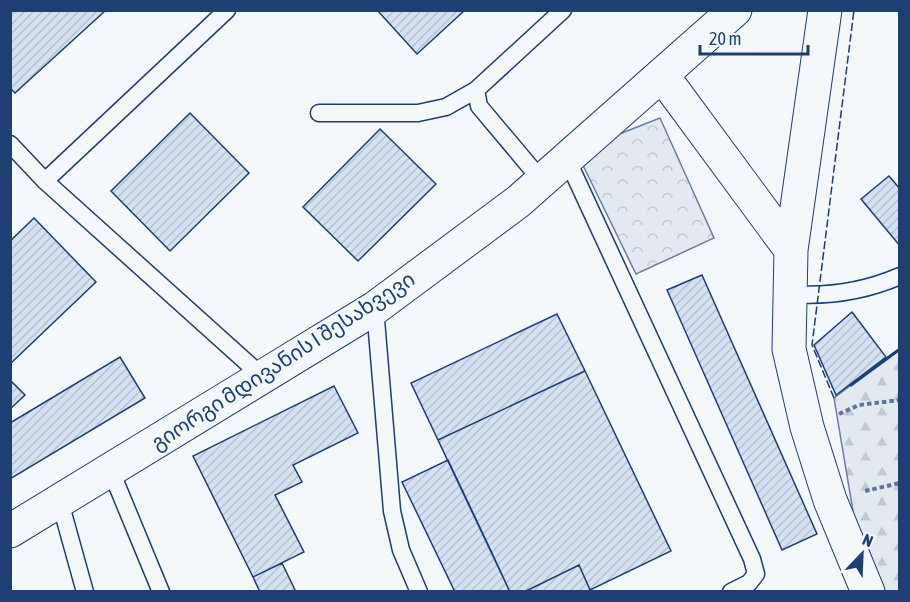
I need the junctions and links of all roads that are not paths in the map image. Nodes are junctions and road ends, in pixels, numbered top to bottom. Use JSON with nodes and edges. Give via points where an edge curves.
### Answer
{"nodes":[{"id":1,"x":227,"y":10,"type":"edge"},
{"id":2,"x":563,"y":10,"type":"edge"},
{"id":3,"x":735,"y":10,"type":"edge"},
{"id":4,"x":825,"y":10,"type":"edge"},
{"id":5,"x":662,"y":75,"type":"junction"},
{"id":6,"x":476,"y":90,"type":"junction"},
{"id":7,"x":319,"y":113,"type":"dead end"},
{"id":8,"x":10,"y":144,"type":"edge"},
{"id":9,"x":567,"y":159,"type":"junction"},
{"id":10,"x":45,"y":181,"type":"junction"},
{"id":11,"x":542,"y":181,"type":"junction"},
{"id":12,"x":791,"y":250,"type":"junction"},
{"id":13,"x":900,"y":276,"type":"edge"},
{"id":14,"x":789,"y":294,"type":"junction"},
{"id":15,"x":375,"y":308,"type":"junction"},
{"id":16,"x":263,"y":377,"type":"junction"},
{"id":17,"x":111,"y":471,"type":"junction"},
{"id":18,"x":60,"y":502,"type":"junction"},
{"id":19,"x":10,"y":531,"type":"edge"},
{"id":20,"x":85,"y":591,"type":"edge"},
{"id":21,"x":160,"y":591,"type":"edge"},
{"id":22,"x":419,"y":591,"type":"edge"},
{"id":23,"x":731,"y":591,"type":"edge"},
{"id":24,"x":868,"y":591,"type":"edge"}],
"edges":[{"from":1,"to":10,"type":"lane"},
{"from":2,"to":6,"type":"lane"},
{"from":3,"to":5,"type":"street","name":"გიორგი მდივანის I შესახვევი"},
{"from":4,"to":12,"type":"street"},
{"from":5,"to":9,"type":"street","name":"გიორგი მდივანის I შესახვევი"},
{"from":5,"to":12,"type":"street"},
{"from":6,"to":7,"type":"lane","via":[[446,107],[418,113]]},
{"from":6,"to":11,"type":"lane","via":[[479,106]]},
{"from":8,"to":10,"type":"lane"},
{"from":9,"to":11,"type":"street","name":"გიორგი მდივანის I შესახვევი"},
{"from":9,"to":23,"type":"lane","via":[[752,559],[756,574],[750,582]]},
{"from":10,"to":16,"type":"lane"},
{"from":11,"to":15,"type":"street","name":"გიორგი მდივანის I შესახვევი"},
{"from":12,"to":14,"type":"street"},
{"from":13,"to":14,"type":"lane","via":[[858,292]]},
{"from":14,"to":24,"type":"street","via":[[789,349],[807,427],[830,500]]},
{"from":15,"to":16,"type":"street","name":"გიორგი მდივანის I შესახვევი"},
{"from":15,"to":22,"type":"lane","via":[[392,511],[401,550]]},
{"from":16,"to":17,"type":"street","name":"გიორგი მდივანის I შესახვევი"},
{"from":17,"to":18,"type":"street","name":"გიორგი მდივანის I შესახვევი"},
{"from":17,"to":21,"type":"lane"},
{"from":18,"to":19,"type":"street","name":"გიორგი მდივანის I შესახვევი"},
{"from":18,"to":20,"type":"lane"}]}
